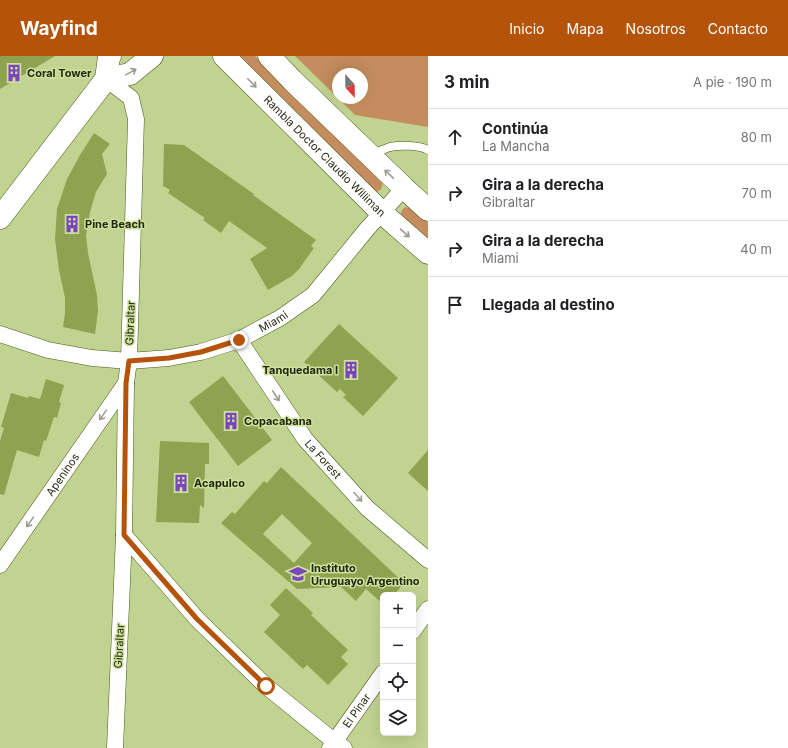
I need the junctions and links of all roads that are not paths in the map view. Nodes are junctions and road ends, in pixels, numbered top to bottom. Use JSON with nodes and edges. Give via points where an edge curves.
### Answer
{"nodes":[{"id":1,"x":110,"y":56,"type":"edge"},
{"id":2,"x":152,"y":56,"type":"edge"},
{"id":3,"x":224,"y":56,"type":"edge"},
{"id":4,"x":269,"y":56,"type":"edge"},
{"id":5,"x":106,"y":79,"type":"junction"},
{"id":6,"x":428,"y":150,"type":"edge"},
{"id":7,"x":370,"y":155,"type":"junction"},
{"id":8,"x":418,"y":199,"type":"edge"},
{"id":9,"x":382,"y":212,"type":"junction"},
{"id":10,"x":0,"y":218,"type":"edge"},
{"id":11,"x":428,"y":253,"type":"edge"},
{"id":12,"x":0,"y":334,"type":"edge"},
{"id":13,"x":239,"y":340,"type":"junction"},
{"id":14,"x":129,"y":361,"type":"junction"},
{"id":15,"x":126,"y":383,"type":"junction"},
{"id":16,"x":124,"y":535,"type":"junction"},
{"id":17,"x":428,"y":560,"type":"edge"},
{"id":18,"x":0,"y":566,"type":"edge"},
{"id":19,"x":428,"y":609,"type":"edge"},
{"id":20,"x":415,"y":628,"type":"edge"},
{"id":21,"x":380,"y":678,"type":"edge"},
{"id":22,"x":336,"y":746,"type":"edge"},
{"id":23,"x":115,"y":748,"type":"edge"}],
"edges":[{"from":1,"to":5,"type":"main road"},
{"from":5,"to":2,"type":"main road","one_way":true,"via":[[130,74]]},
{"from":3,"to":9,"type":"main road","name":"Rambla Doctor Claudio Williman","one_way":true},
{"from":4,"to":7,"type":"main road"},
{"from":5,"to":10,"type":"main road"},
{"from":5,"to":14,"type":"street","name":"Gibraltar","via":[[131,98],[136,119]]},
{"from":6,"to":7,"type":"lane","via":[[408,146],[391,147]]},
{"from":8,"to":7,"type":"main road","one_way":true},
{"from":8,"to":9,"type":"street","name":"Miami"},
{"from":9,"to":11,"type":"main road","name":"Rambla Doctor Claudio Williman","one_way":true},
{"from":9,"to":13,"type":"street","name":"Miami","via":[[313,295],[280,318]]},
{"from":12,"to":14,"type":"street","name":"Miami","via":[[48,350],[92,358]]},
{"from":13,"to":14,"type":"street","name":"Miami","via":[[201,352]]},
{"from":13,"to":17,"type":"street","name":"La Forest","one_way":true,"via":[[305,439],[367,508]]},
{"from":14,"to":15,"type":"street","name":"Gibraltar"},
{"from":15,"to":16,"type":"street","name":"Gibraltar"},
{"from":15,"to":18,"type":"street","name":"Apeninos","one_way":true},
{"from":16,"to":22,"type":"street","via":[[197,619],[266,686]]},
{"from":16,"to":23,"type":"street","name":"Gibraltar"},
{"from":19,"to":20,"type":"street"},
{"from":21,"to":22,"type":"street","name":"El Pinar"}]}
